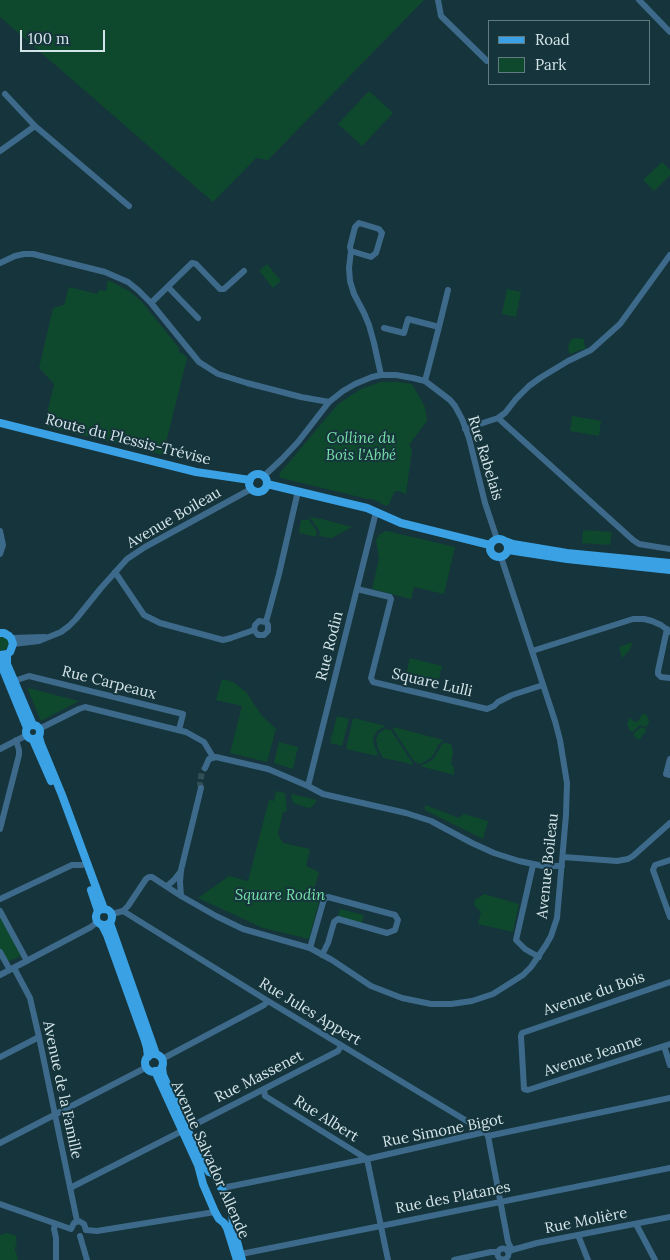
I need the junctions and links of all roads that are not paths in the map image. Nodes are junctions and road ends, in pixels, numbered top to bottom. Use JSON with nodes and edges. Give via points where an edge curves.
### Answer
{"nodes":[{"id":1,"x":438,"y":0,"type":"edge"},
{"id":2,"x":639,"y":0,"type":"edge"},
{"id":3,"x":670,"y":32,"type":"edge"},
{"id":4,"x":487,"y":61,"type":"dead end"},
{"id":5,"x":5,"y":94,"type":"dead end"},
{"id":6,"x":34,"y":126,"type":"junction"},
{"id":7,"x":0,"y":151,"type":"edge"},
{"id":8,"x":129,"y":206,"type":"dead end"},
{"id":9,"x":351,"y":251,"type":"junction"},
{"id":10,"x":670,"y":255,"type":"edge"},
{"id":11,"x":0,"y":263,"type":"edge"},
{"id":12,"x":244,"y":272,"type":"dead end"},
{"id":13,"x":168,"y":287,"type":"junction"},
{"id":14,"x":448,"y":290,"type":"dead end"},
{"id":15,"x":151,"y":303,"type":"junction"},
{"id":16,"x":198,"y":318,"type":"dead end"},
{"id":17,"x":439,"y":327,"type":"junction"},
{"id":18,"x":384,"y":328,"type":"dead end"},
{"id":19,"x":380,"y":375,"type":"junction"},
{"id":20,"x":425,"y":381,"type":"junction"},
{"id":21,"x":329,"y":402,"type":"junction"},
{"id":22,"x":498,"y":418,"type":"junction"},
{"id":23,"x":0,"y":423,"type":"edge"},
{"id":24,"x":465,"y":429,"type":"junction"},
{"id":25,"x":264,"y":476,"type":"junction"},
{"id":26,"x":250,"y":480,"type":"junction"},
{"id":27,"x":268,"y":484,"type":"junction"},
{"id":28,"x":252,"y":489,"type":"junction"},
{"id":29,"x":298,"y":491,"type":"junction"},
{"id":30,"x":376,"y":512,"type":"junction"},
{"id":31,"x":0,"y":531,"type":"edge"},
{"id":32,"x":501,"y":540,"type":"junction"},
{"id":33,"x":490,"y":545,"type":"junction"},
{"id":34,"x":670,"y":549,"type":"edge"},
{"id":35,"x":508,"y":550,"type":"junction"},
{"id":36,"x":0,"y":554,"type":"edge"},
{"id":37,"x":501,"y":557,"type":"junction"},
{"id":38,"x":670,"y":563,"type":"edge"},
{"id":39,"x":670,"y":570,"type":"edge"},
{"id":40,"x":115,"y":572,"type":"junction"},
{"id":41,"x":357,"y":589,"type":"junction"},
{"id":42,"x":266,"y":622,"type":"junction"},
{"id":43,"x":254,"y":630,"type":"junction"},
{"id":44,"x":668,"y":630,"type":"edge"},
{"id":45,"x":0,"y":632,"type":"edge"},
{"id":46,"x":12,"y":641,"type":"junction"},
{"id":47,"x":532,"y":651,"type":"junction"},
{"id":48,"x":3,"y":654,"type":"edge"},
{"id":49,"x":0,"y":662,"type":"edge"},
{"id":50,"x":670,"y":678,"type":"edge"},
{"id":51,"x":14,"y":681,"type":"junction"},
{"id":52,"x":543,"y":685,"type":"junction"},
{"id":53,"x":179,"y":730,"type":"junction"},
{"id":54,"x":33,"y":732,"type":"junction"},
{"id":55,"x":16,"y":740,"type":"junction"},
{"id":56,"x":0,"y":749,"type":"edge"},
{"id":57,"x":213,"y":757,"type":"junction"},
{"id":58,"x":670,"y":759,"type":"edge"},
{"id":59,"x":205,"y":768,"type":"tunnel mouth"},
{"id":60,"x":670,"y":775,"type":"edge"},
{"id":61,"x":308,"y":786,"type":"junction"},
{"id":62,"x":201,"y":788,"type":"tunnel mouth"},
{"id":63,"x":670,"y":822,"type":"edge"},
{"id":64,"x":0,"y":829,"type":"edge"},
{"id":65,"x":563,"y":856,"type":"junction"},
{"id":66,"x":670,"y":860,"type":"edge"},
{"id":67,"x":82,"y":865,"type":"junction"},
{"id":68,"x":533,"y":865,"type":"junction"},
{"id":69,"x":562,"y":866,"type":"junction"},
{"id":70,"x":181,"y":870,"type":"junction"},
{"id":71,"x":167,"y":886,"type":"junction"},
{"id":72,"x":180,"y":896,"type":"junction"},
{"id":73,"x":0,"y":899,"type":"edge"},
{"id":74,"x":101,"y":910,"type":"junction"},
{"id":75,"x":123,"y":910,"type":"junction"},
{"id":76,"x":0,"y":911,"type":"edge"},
{"id":77,"x":112,"y":914,"type":"junction"},
{"id":78,"x":670,"y":917,"type":"edge"},
{"id":79,"x":103,"y":923,"type":"junction"},
{"id":80,"x":310,"y":948,"type":"junction"},
{"id":81,"x":0,"y":952,"type":"edge"},
{"id":82,"x":322,"y":955,"type":"junction"},
{"id":83,"x":539,"y":957,"type":"junction"},
{"id":84,"x":27,"y":961,"type":"junction"},
{"id":85,"x":12,"y":969,"type":"junction"},
{"id":86,"x":0,"y":975,"type":"edge"},
{"id":87,"x":670,"y":982,"type":"edge"},
{"id":88,"x":268,"y":1001,"type":"junction"},
{"id":89,"x":39,"y":1037,"type":"junction"},
{"id":90,"x":667,"y":1045,"type":"edge"},
{"id":91,"x":341,"y":1046,"type":"junction"},
{"id":92,"x":0,"y":1057,"type":"edge"},
{"id":93,"x":157,"y":1062,"type":"junction"},
{"id":94,"x":670,"y":1064,"type":"edge"},
{"id":95,"x":147,"y":1067,"type":"joint"},
{"id":96,"x":524,"y":1089,"type":"joint"},
{"id":97,"x":264,"y":1090,"type":"junction"},
{"id":98,"x":670,"y":1098,"type":"edge"},
{"id":99,"x":54,"y":1115,"type":"junction"},
{"id":100,"x":184,"y":1130,"type":"junction"},
{"id":101,"x":487,"y":1134,"type":"junction"},
{"id":102,"x":0,"y":1143,"type":"edge"},
{"id":103,"x":367,"y":1159,"type":"junction"},
{"id":104,"x":670,"y":1168,"type":"edge"},
{"id":105,"x":205,"y":1175,"type":"junction"},
{"id":106,"x":70,"y":1188,"type":"junction"},
{"id":107,"x":222,"y":1188,"type":"junction"},
{"id":108,"x":500,"y":1202,"type":"junction"},
{"id":109,"x":0,"y":1204,"type":"edge"},
{"id":110,"x":215,"y":1212,"type":"junction"},
{"id":111,"x":670,"y":1217,"type":"edge"},
{"id":112,"x":228,"y":1221,"type":"junction"},
{"id":113,"x":77,"y":1222,"type":"junction"},
{"id":114,"x":55,"y":1224,"type":"junction"},
{"id":115,"x":636,"y":1224,"type":"junction"},
{"id":116,"x":381,"y":1225,"type":"junction"},
{"id":117,"x":71,"y":1229,"type":"junction"},
{"id":118,"x":86,"y":1230,"type":"junction"},
{"id":119,"x":578,"y":1235,"type":"junction"},
{"id":120,"x":80,"y":1236,"type":"junction"},
{"id":121,"x":510,"y":1251,"type":"junction"},
{"id":122,"x":499,"y":1257,"type":"edge"},
{"id":123,"x":240,"y":1258,"type":"edge"},
{"id":124,"x":56,"y":1260,"type":"edge"},
{"id":125,"x":87,"y":1260,"type":"edge"},
{"id":126,"x":388,"y":1260,"type":"edge"},
{"id":127,"x":454,"y":1260,"type":"edge"},
{"id":128,"x":588,"y":1260,"type":"edge"},
{"id":129,"x":655,"y":1260,"type":"edge"}],
"edges":[{"from":1,"to":4,"type":"street","via":[[441,16]]},
{"from":2,"to":3,"type":"street"},
{"from":5,"to":6,"type":"street"},
{"from":6,"to":7,"type":"street"},
{"from":6,"to":8,"type":"street"},
{"from":9,"to":9,"type":"street","via":[[371,257],[376,253],[382,233],[379,228],[359,223],[355,227]]},
{"from":9,"to":19,"type":"street","via":[[350,281],[369,325]]},
{"from":10,"to":22,"type":"street","via":[[614,330],[591,350],[535,382]]},
{"from":11,"to":15,"type":"street","via":[[15,256],[33,254],[106,272],[128,282]]},
{"from":12,"to":13,"type":"street","via":[[220,289],[192,263]]},
{"from":13,"to":15,"type":"street"},
{"from":13,"to":16,"type":"street"},
{"from":14,"to":17,"type":"street"},
{"from":15,"to":21,"type":"street","via":[[199,362],[218,374]]},
{"from":17,"to":18,"type":"street","via":[[408,320],[404,333]]},
{"from":17,"to":20,"type":"street"},
{"from":19,"to":20,"type":"street","name":"Rue Rabelais"},
{"from":19,"to":21,"type":"street","name":"Rue Rabelais","via":[[355,384]]},
{"from":20,"to":24,"type":"street","name":"Rue Rabelais","via":[[450,400],[458,410]]},
{"from":21,"to":25,"type":"street","name":"Rue Rabelais","via":[[298,442]]},
{"from":22,"to":24,"type":"street"},
{"from":22,"to":34,"type":"street","via":[[633,540]]},
{"from":23,"to":26,"type":"main road","name":"Route du Plessis-Trévise","via":[[196,472]]},
{"from":24,"to":32,"type":"street","name":"Rue Rabelais","via":[[485,503]]},
{"from":25,"to":26,"type":"main road","via":[[256,474]]},
{"from":25,"to":27,"type":"main road"},
{"from":26,"to":28,"type":"main road"},
{"from":27,"to":28,"type":"main road","via":[[262,491]]},
{"from":27,"to":29,"type":"main road"},
{"from":28,"to":40,"type":"street","name":"Avenue Boileau","via":[[145,547]]},
{"from":29,"to":30,"type":"main road"},
{"from":29,"to":42,"type":"street"},
{"from":30,"to":33,"type":"main road","via":[[401,523]]},
{"from":30,"to":41,"type":"street","name":"Rue Rodin"},
{"from":31,"to":36,"type":"street","via":[[3,545]]},
{"from":32,"to":33,"type":"main road","via":[[492,541]]},
{"from":32,"to":35,"type":"main road","via":[[508,545]]},
{"from":32,"to":38,"type":"main road","via":[[567,553]]},
{"from":33,"to":37,"type":"main road","via":[[491,553]]},
{"from":35,"to":37,"type":"main road"},
{"from":35,"to":39,"type":"main road"},
{"from":37,"to":47,"type":"street","name":"Avenue Boileau"},
{"from":40,"to":43,"type":"street","via":[[144,615],[160,623],[223,640]]},
{"from":40,"to":46,"type":"street","name":"Avenue Boileau","via":[[69,626],[39,641]]},
{"from":41,"to":52,"type":"street","name":"Square Lulli","via":[[391,599],[371,678],[373,682],[487,709],[512,695]]},
{"from":41,"to":61,"type":"street","name":"Rue Rodin"},
{"from":42,"to":43,"type":"street","via":[[256,623]]},
{"from":42,"to":43,"type":"street","via":[[269,628],[264,635],[258,635]]},
{"from":44,"to":47,"type":"street","via":[[652,621],[633,619]]},
{"from":44,"to":50,"type":"street","via":[[658,674]]},
{"from":45,"to":46,"type":"main road","via":[[7,634]]},
{"from":46,"to":48,"type":"main road","via":[[12,648]]},
{"from":47,"to":52,"type":"street","name":"Avenue Boileau"},
{"from":48,"to":51,"type":"main road"},
{"from":49,"to":54,"type":"main road"},
{"from":51,"to":53,"type":"street","name":"Rue Carpeaux","via":[[29,676],[183,714]]},
{"from":51,"to":54,"type":"main road"},
{"from":52,"to":65,"type":"street","name":"Avenue Boileau","via":[[565,765],[567,796]]},
{"from":53,"to":54,"type":"street","name":"Rue Carpeaux","via":[[84,707]]},
{"from":53,"to":57,"type":"street","name":"Rue Carpeaux","via":[[204,742]]},
{"from":54,"to":55,"type":"street","name":"Rue Carpeaux"},
{"from":54,"to":67,"type":"main road"},
{"from":54,"to":74,"type":"main road","via":[[62,795]]},
{"from":55,"to":56,"type":"street","name":"Rue Carpeaux"},
{"from":55,"to":64,"type":"street","via":[[19,755]]},
{"from":57,"to":59,"type":"street"},
{"from":57,"to":61,"type":"street","via":[[268,769]]},
{"from":58,"to":60,"type":"street","via":[[666,774]]},
{"from":61,"to":68,"type":"street","via":[[323,794],[431,821],[494,853]]},
{"from":62,"to":70,"type":"street"},
{"from":63,"to":65,"type":"street","via":[[628,859],[617,861]]},
{"from":65,"to":69,"type":"street","name":"Avenue Boileau"},
{"from":66,"to":78,"type":"street","via":[[655,865],[653,870]]},
{"from":67,"to":73,"type":"street","via":[[72,865]]},
{"from":67,"to":74,"type":"main road"},
{"from":68,"to":69,"type":"street"},
{"from":68,"to":83,"type":"street","via":[[516,940]]},
{"from":69,"to":83,"type":"street","name":"Avenue Boileau","via":[[556,922]]},
{"from":70,"to":71,"type":"street"},
{"from":70,"to":72,"type":"street"},
{"from":71,"to":72,"type":"street","name":"Avenue Boileau"},
{"from":71,"to":75,"type":"street","name":"Avenue Boileau","via":[[149,877]]},
{"from":72,"to":80,"type":"street","name":"Avenue Boileau","via":[[243,929]]},
{"from":74,"to":77,"type":"main road","via":[[109,910]]},
{"from":74,"to":79,"type":"main road","via":[[96,915]]},
{"from":75,"to":77,"type":"street"},
{"from":75,"to":88,"type":"street","name":"Rue Jules Appert"},
{"from":76,"to":84,"type":"street"},
{"from":77,"to":79,"type":"main road","via":[[112,919]]},
{"from":79,"to":84,"type":"street","via":[[91,926]]},
{"from":79,"to":93,"type":"main road","name":"Avenue Salvador Allende","via":[[142,1034]]},
{"from":80,"to":82,"type":"street","name":"Avenue Boileau"},
{"from":80,"to":82,"type":"street","via":[[324,899],[328,897],[395,915],[398,920],[395,930],[388,933],[338,919]]},
{"from":81,"to":85,"type":"street","name":"Avenue de la Famille"},
{"from":82,"to":83,"type":"street","name":"Avenue Boileau","via":[[371,986],[431,1004],[472,1001],[492,994],[523,975]]},
{"from":84,"to":85,"type":"street"},
{"from":85,"to":86,"type":"street"},
{"from":85,"to":89,"type":"street","name":"Avenue de la Famille","via":[[30,998]]},
{"from":87,"to":96,"type":"street","name":"Avenue du Bois","via":[[522,1033]]},
{"from":88,"to":91,"type":"street","name":"Rue Jules Appert"},
{"from":88,"to":93,"type":"street"},
{"from":89,"to":92,"type":"street"},
{"from":89,"to":99,"type":"street","name":"Avenue de la Famille"},
{"from":90,"to":94,"type":"street"},
{"from":90,"to":96,"type":"street","name":"Avenue Jeanne"},
{"from":91,"to":97,"type":"street","name":"Rue Massenet","via":[[338,1051]]},
{"from":91,"to":101,"type":"street","name":"Rue Jules Appert"},
{"from":93,"to":95,"type":"main road","name":"Avenue Salvador Allende","via":[[146,1062]]},
{"from":93,"to":100,"type":"main road","name":"Avenue Salvador Allende"},
{"from":95,"to":99,"type":"street"},
{"from":97,"to":100,"type":"street","name":"Rue Massenet"},
{"from":97,"to":103,"type":"street","name":"Rue Albert","via":[[265,1096]]},
{"from":98,"to":101,"type":"street","name":"Rue Simone Bigot"},
{"from":99,"to":102,"type":"street"},
{"from":99,"to":106,"type":"street","name":"Avenue de la Famille"},
{"from":100,"to":105,"type":"main road","name":"Avenue Salvador Allende"},
{"from":100,"to":106,"type":"street","name":"Rue Massenet"},
{"from":101,"to":103,"type":"street","name":"Rue Simone Bigot"},
{"from":101,"to":108,"type":"street"},
{"from":103,"to":107,"type":"street","name":"Rue Simone Bigot"},
{"from":103,"to":116,"type":"street","name":"Rue Albert"},
{"from":104,"to":108,"type":"street","name":"Rue des Platanes"},
{"from":105,"to":107,"type":"main road","name":"Avenue Salvador Allende","via":[[214,1175]]},
{"from":105,"to":110,"type":"main road","name":"Avenue Salvador Allende","via":[[203,1184]]},
{"from":106,"to":113,"type":"street","name":"Avenue de la Famille"},
{"from":107,"to":112,"type":"main road","name":"Avenue Salvador Allende","via":[[231,1209]]},
{"from":108,"to":116,"type":"street","name":"Rue des Platanes"},
{"from":108,"to":121,"type":"street"},
{"from":109,"to":114,"type":"street"},
{"from":110,"to":112,"type":"main road","name":"Avenue Salvador Allende","via":[[219,1219]]},
{"from":110,"to":118,"type":"street"},
{"from":111,"to":115,"type":"street","name":"Rue Molière"},
{"from":112,"to":123,"type":"main road","name":"Avenue Salvador Allende"},
{"from":113,"to":117,"type":"street"},
{"from":113,"to":118,"type":"street","via":[[82,1222]]},
{"from":114,"to":117,"type":"street"},
{"from":114,"to":124,"type":"street"},
{"from":115,"to":119,"type":"street","name":"Rue Molière"},
{"from":115,"to":129,"type":"street"},
{"from":116,"to":123,"type":"street","name":"Rue des Platanes","via":[[247,1251]]},
{"from":116,"to":126,"type":"street","name":"Rue Albert"},
{"from":117,"to":120,"type":"street","via":[[73,1234]]},
{"from":118,"to":120,"type":"street"},
{"from":119,"to":121,"type":"street","name":"Rue Molière"},
{"from":119,"to":128,"type":"street"},
{"from":120,"to":125,"type":"street"},
{"from":121,"to":122,"type":"street","name":"Rue Molière","via":[[502,1248]]},
{"from":122,"to":127,"type":"street","via":[[491,1252]]}]}
